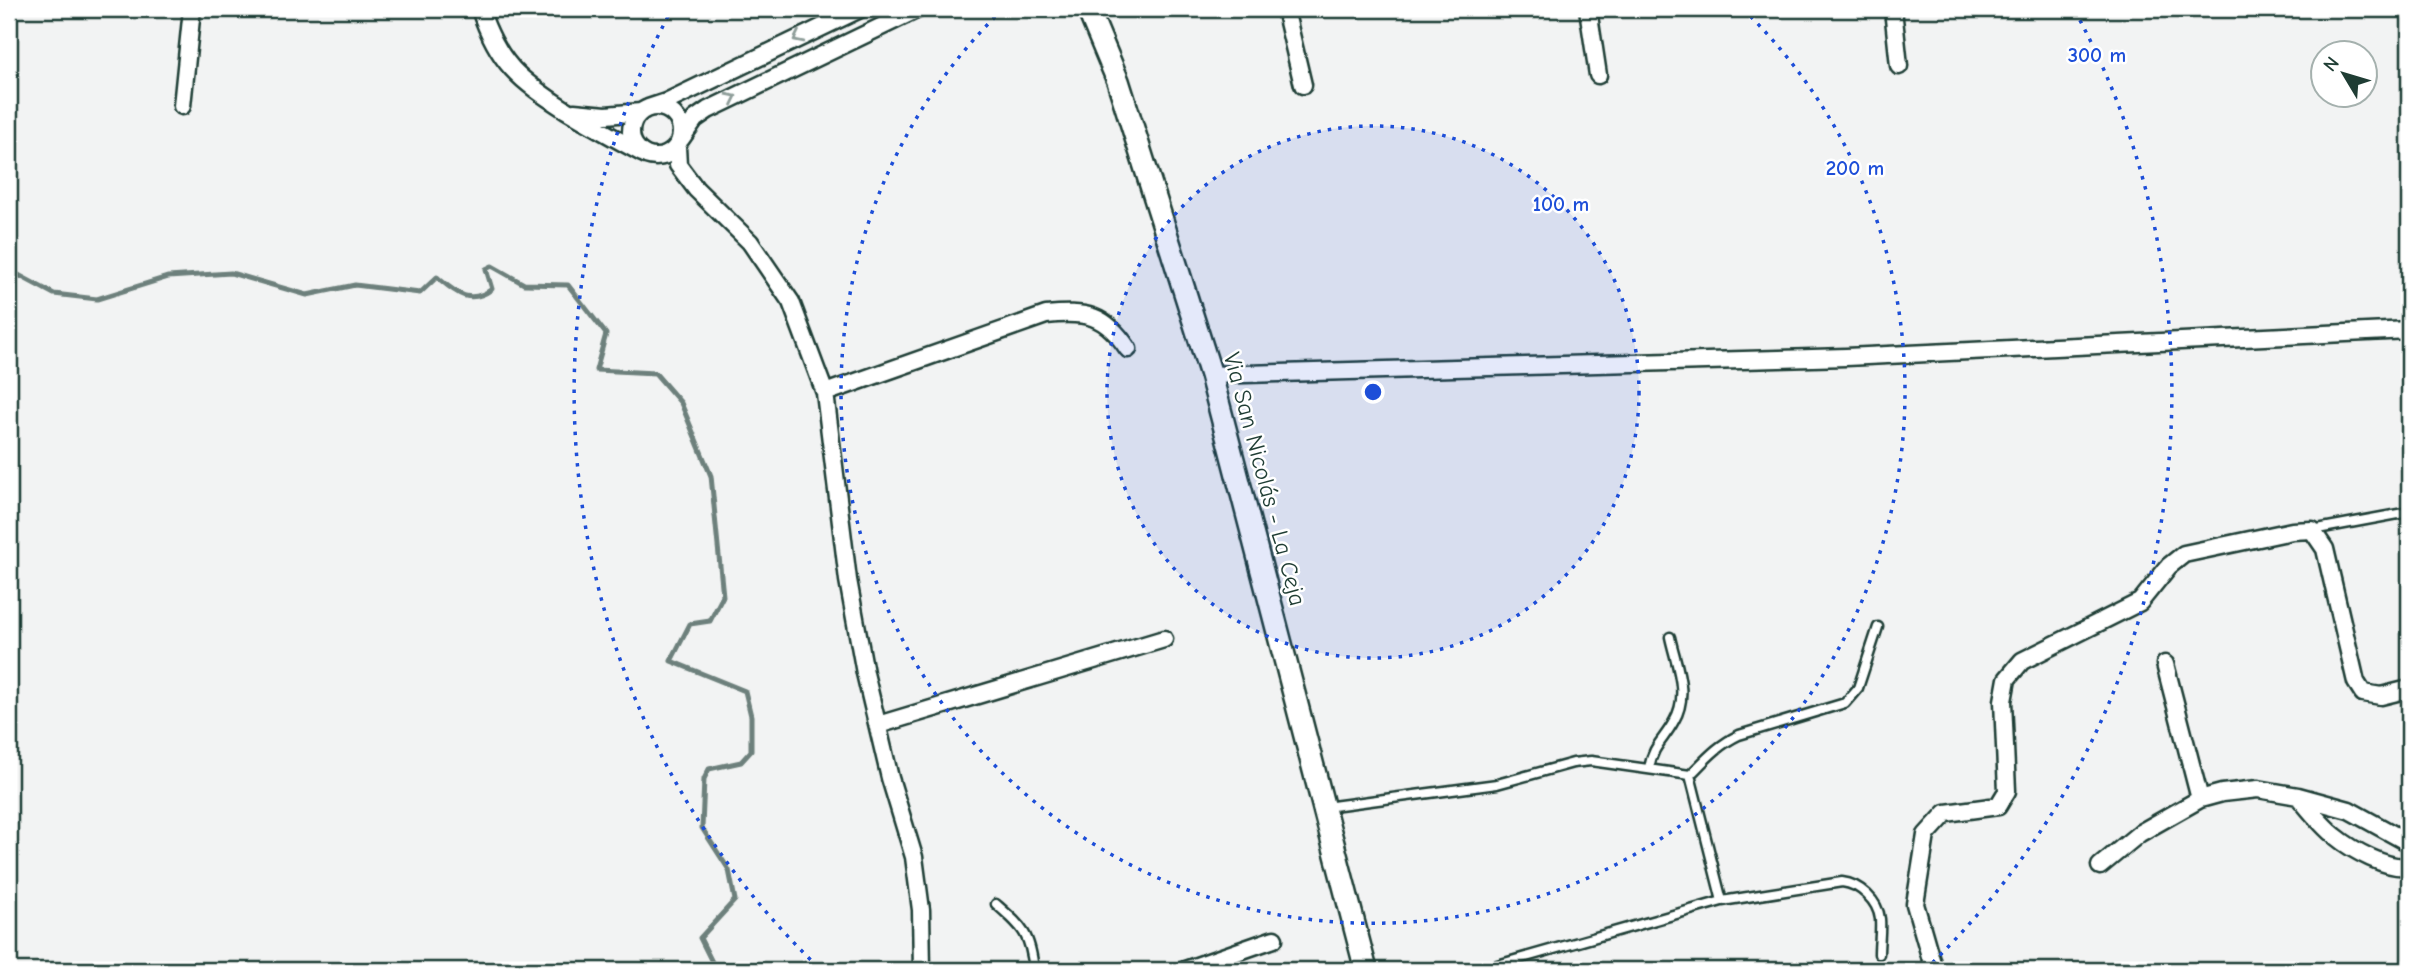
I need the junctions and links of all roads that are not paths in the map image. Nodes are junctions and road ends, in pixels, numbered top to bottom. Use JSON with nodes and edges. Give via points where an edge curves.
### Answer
{"nodes":[{"id":1,"x":192,"y":9,"type":"edge"},
{"id":2,"x":480,"y":9,"type":"edge"},
{"id":3,"x":860,"y":9,"type":"edge"},
{"id":4,"x":918,"y":9,"type":"edge"},
{"id":5,"x":1088,"y":9,"type":"edge"},
{"id":6,"x":1284,"y":9,"type":"edge"},
{"id":7,"x":1588,"y":9,"type":"edge"},
{"id":8,"x":1893,"y":9,"type":"edge"},
{"id":9,"x":1899,"y":66,"type":"dead end"},
{"id":10,"x":1598,"y":75,"type":"dead end"},
{"id":11,"x":1303,"y":85,"type":"dead end"},
{"id":12,"x":182,"y":106,"type":"dead end"},
{"id":13,"x":562,"y":107,"type":"junction"},
{"id":14,"x":645,"y":110,"type":"junction"},
{"id":15,"x":679,"y":143,"type":"junction"},
{"id":16,"x":645,"y":155,"type":"junction"},
{"id":17,"x":696,"y":189,"type":"junction"},
{"id":18,"x":2409,"y":330,"type":"edge"},
{"id":19,"x":1128,"y":349,"type":"dead end"},
{"id":20,"x":1211,"y":375,"type":"junction"},
{"id":21,"x":825,"y":393,"type":"junction"},
{"id":22,"x":2409,"y":512,"type":"edge"},
{"id":23,"x":2312,"y":530,"type":"junction"},
{"id":24,"x":1878,"y":627,"type":"dead end"},
{"id":25,"x":1670,"y":637,"type":"dead end"},
{"id":26,"x":1164,"y":639,"type":"dead end"},
{"id":27,"x":2165,"y":664,"type":"dead end"},
{"id":28,"x":2409,"y":689,"type":"edge"},
{"id":29,"x":877,"y":725,"type":"junction"},
{"id":30,"x":1650,"y":768,"type":"junction"},
{"id":31,"x":1690,"y":775,"type":"junction"},
{"id":32,"x":2298,"y":796,"type":"junction"},
{"id":33,"x":2200,"y":799,"type":"junction"},
{"id":34,"x":1324,"y":807,"type":"junction"},
{"id":35,"x":2409,"y":843,"type":"edge"},
{"id":36,"x":2100,"y":866,"type":"dead end"},
{"id":37,"x":2409,"y":866,"type":"edge"},
{"id":38,"x":1722,"y":901,"type":"junction"},
{"id":39,"x":996,"y":904,"type":"dead end"},
{"id":40,"x":1274,"y":939,"type":"dead end"},
{"id":41,"x":1879,"y":954,"type":"dead end"},
{"id":42,"x":922,"y":970,"type":"edge"},
{"id":43,"x":1034,"y":970,"type":"edge"},
{"id":44,"x":1185,"y":970,"type":"edge"},
{"id":45,"x":1366,"y":970,"type":"edge"},
{"id":46,"x":1480,"y":970,"type":"edge"},
{"id":47,"x":1934,"y":970,"type":"edge"}],
"edges":[{"from":1,"to":12,"type":"street"},
{"from":2,"to":13,"type":"street","via":[[495,46],[511,68],[531,88]]},
{"from":3,"to":14,"type":"street","one_way":true},
{"from":15,"to":4,"type":"street","one_way":true,"via":[[695,119],[708,110]]},
{"from":5,"to":20,"type":"street","name":"Via San Nicolás - La Ceja","via":[[1118,81]]},
{"from":6,"to":11,"type":"street"},
{"from":7,"to":10,"type":"street"},
{"from":8,"to":9,"type":"street"},
{"from":13,"to":14,"type":"street","via":[[606,115]]},
{"from":13,"to":16,"type":"street"},
{"from":14,"to":15,"type":"street","via":[[664,108],[677,117],[682,131]]},
{"from":14,"to":16,"type":"street","via":[[631,132]]},
{"from":15,"to":16,"type":"street","via":[[665,156]]},
{"from":15,"to":17,"type":"street","via":[[677,165]]},
{"from":16,"to":17,"type":"street"},
{"from":17,"to":21,"type":"street","via":[[750,242],[791,302]]},
{"from":18,"to":20,"type":"street","via":[[1833,357]]},
{"from":19,"to":21,"type":"street","via":[[1117,332],[1099,319],[1046,315]]},
{"from":20,"to":34,"type":"street","name":"Via San Nicolás - La Ceja"},
{"from":21,"to":29,"type":"street","via":[[848,580]]},
{"from":22,"to":23,"type":"lane"},
{"from":23,"to":28,"type":"street","via":[[2325,549],[2356,682],[2364,693],[2381,696]]},
{"from":23,"to":47,"type":"street","via":[[2184,554],[2140,602],[2022,661],[2007,679],[2003,701],[2007,791],[1998,806],[1946,813],[1926,835],[1915,904]]},
{"from":24,"to":31,"type":"lane","via":[[1858,688],[1845,703],[1723,742]]},
{"from":25,"to":30,"type":"lane","via":[[1682,705],[1651,754]]},
{"from":26,"to":29,"type":"street"},
{"from":27,"to":33,"type":"street"},
{"from":29,"to":42,"type":"street","via":[[914,857]]},
{"from":30,"to":31,"type":"lane"},
{"from":30,"to":34,"type":"lane","via":[[1573,763],[1497,785]]},
{"from":31,"to":38,"type":"lane"},
{"from":32,"to":33,"type":"street","via":[[2258,789]]},
{"from":32,"to":35,"type":"street","via":[[2349,810]]},
{"from":32,"to":37,"type":"street","via":[[2341,841],[2390,867]]},
{"from":33,"to":36,"type":"street","via":[[2140,833]]},
{"from":34,"to":45,"type":"street","name":"Via San Nicolás - La Ceja"},
{"from":38,"to":41,"type":"lane","via":[[1849,882],[1875,904],[1880,918]]},
{"from":38,"to":46,"type":"lane"},
{"from":39,"to":43,"type":"lane","via":[[1028,937]]},
{"from":40,"to":44,"type":"street"}]}
